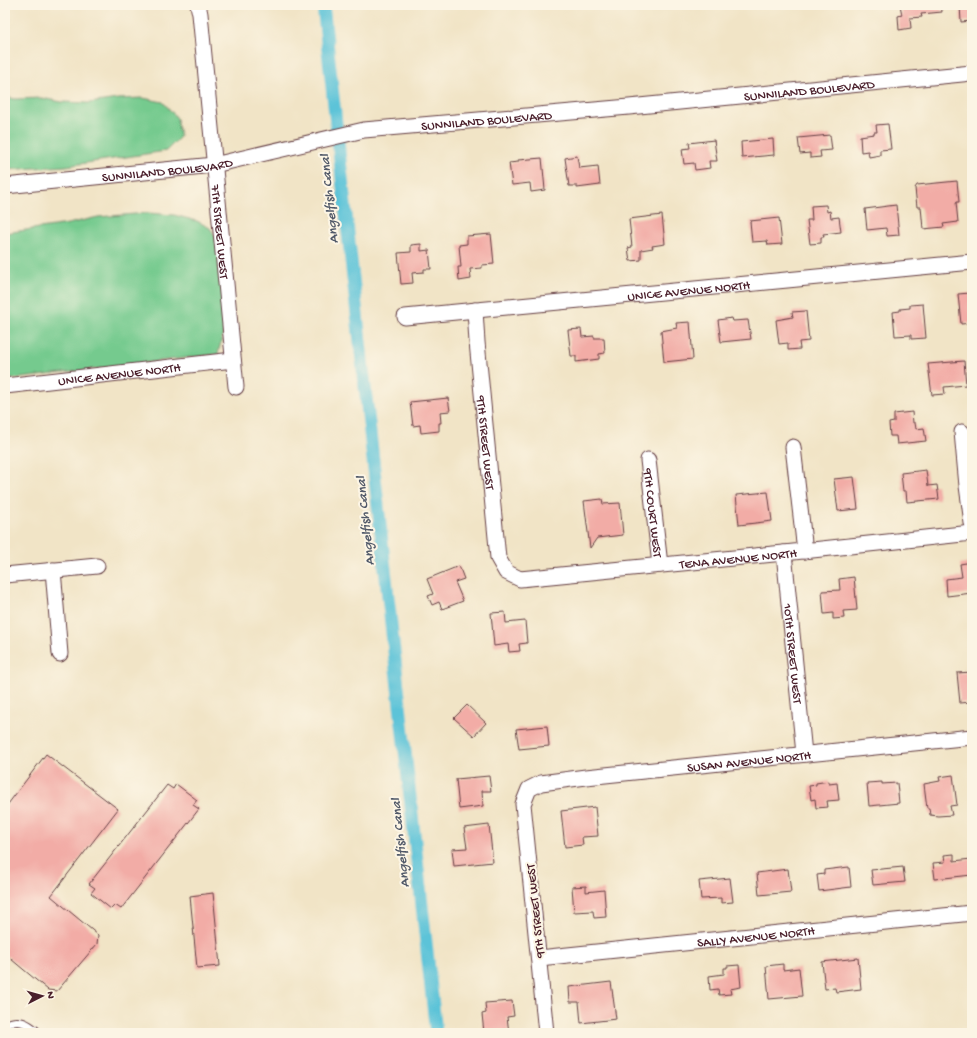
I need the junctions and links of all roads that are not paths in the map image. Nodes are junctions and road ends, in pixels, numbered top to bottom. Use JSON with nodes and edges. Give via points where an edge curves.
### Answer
{"nodes":[{"id":1,"x":198,"y":5,"type":"edge"},
{"id":2,"x":972,"y":73,"type":"edge"},
{"id":3,"x":214,"y":165,"type":"junction"},
{"id":4,"x":5,"y":186,"type":"edge"},
{"id":5,"x":972,"y":262,"type":"edge"},
{"id":6,"x":475,"y":310,"type":"junction"},
{"id":7,"x":405,"y":317,"type":"dead end"},
{"id":8,"x":233,"y":360,"type":"junction"},
{"id":9,"x":5,"y":386,"type":"edge"},
{"id":10,"x":236,"y":387,"type":"dead end"},
{"id":11,"x":962,"y":432,"type":"dead end"},
{"id":12,"x":793,"y":447,"type":"dead end"},
{"id":13,"x":648,"y":460,"type":"dead end"},
{"id":14,"x":972,"y":523,"type":"edge"},
{"id":15,"x":972,"y":533,"type":"edge"},
{"id":16,"x":805,"y":551,"type":"junction"},
{"id":17,"x":784,"y":553,"type":"junction"},
{"id":18,"x":660,"y":565,"type":"junction"},
{"id":19,"x":97,"y":566,"type":"dead end"},
{"id":20,"x":53,"y":570,"type":"junction"},
{"id":21,"x":506,"y":572,"type":"joint"},
{"id":22,"x":5,"y":575,"type":"edge"},
{"id":23,"x":60,"y":654,"type":"dead end"},
{"id":24,"x":972,"y":737,"type":"edge"},
{"id":25,"x":804,"y":754,"type":"junction"},
{"id":26,"x":529,"y":789,"type":"joint"},
{"id":27,"x":972,"y":914,"type":"edge"},
{"id":28,"x":539,"y":958,"type":"junction"},
{"id":29,"x":5,"y":1025,"type":"edge"},
{"id":30,"x":39,"y":1033,"type":"edge"},
{"id":31,"x":546,"y":1033,"type":"edge"}],
"edges":[{"from":1,"to":3,"type":"street","name":"7TH STREET WEST"},
{"from":2,"to":3,"type":"street","name":"SUNNILAND BOULEVARD","via":[[364,130]]},
{"from":3,"to":4,"type":"street","name":"SUNNILAND BOULEVARD"},
{"from":3,"to":8,"type":"street","name":"7TH STREET WEST"},
{"from":5,"to":6,"type":"street","name":"UNICE AVENUE NORTH"},
{"from":6,"to":7,"type":"street","name":"UNICE AVENUE NORTH"},
{"from":6,"to":21,"type":"street","name":"9TH STREET WEST","via":[[498,558]]},
{"from":8,"to":9,"type":"street","name":"UNICE AVENUE NORTH"},
{"from":8,"to":10,"type":"street","name":"7TH STREET WEST"},
{"from":11,"to":14,"type":"street"},
{"from":12,"to":16,"type":"street"},
{"from":13,"to":18,"type":"street","name":"9TH COURT WEST"},
{"from":15,"to":16,"type":"street","name":"TENA AVENUE NORTH"},
{"from":16,"to":17,"type":"street","name":"TENA AVENUE NORTH"},
{"from":17,"to":18,"type":"street","name":"TENA AVENUE NORTH"},
{"from":17,"to":25,"type":"street","name":"10TH STREET WEST"},
{"from":18,"to":21,"type":"street","name":"TENA AVENUE NORTH","via":[[520,579]]},
{"from":19,"to":20,"type":"street"},
{"from":20,"to":22,"type":"street"},
{"from":20,"to":23,"type":"street"},
{"from":24,"to":25,"type":"street","name":"SUSAN AVENUE NORTH"},
{"from":25,"to":26,"type":"street","name":"SUSAN AVENUE NORTH","via":[[578,778],[541,783]]},
{"from":26,"to":28,"type":"street","name":"9TH STREET WEST","via":[[523,804]]},
{"from":27,"to":28,"type":"street","name":"SALLY AVENUE NORTH"},
{"from":28,"to":31,"type":"street","name":"9TH STREET WEST"},
{"from":29,"to":30,"type":"lane","via":[[10,1022],[25,1022]]}]}
